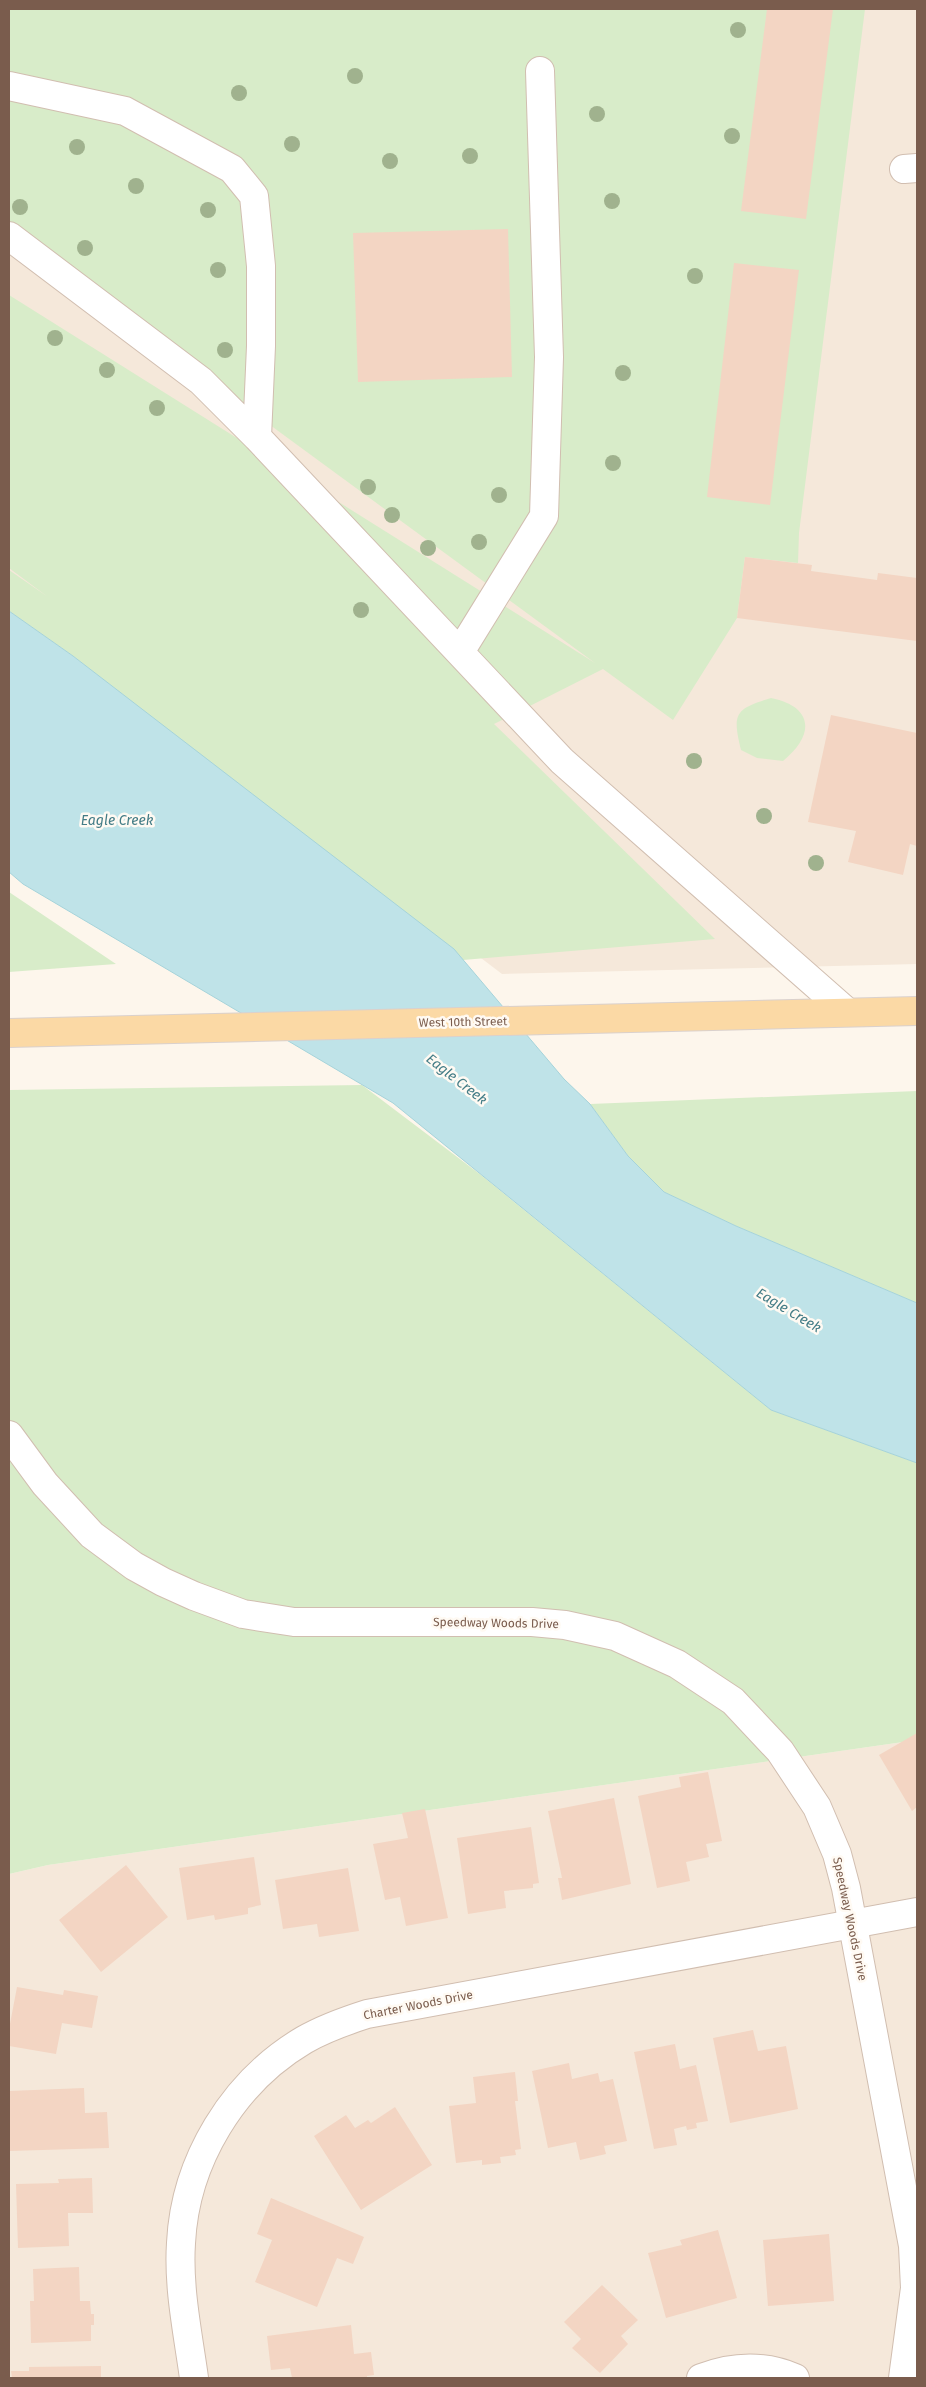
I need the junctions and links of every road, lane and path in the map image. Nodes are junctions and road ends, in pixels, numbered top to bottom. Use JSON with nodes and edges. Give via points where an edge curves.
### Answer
{"nodes":[{"id":1,"x":540,"y":71,"type":"dead end"},
{"id":2,"x":9,"y":86,"type":"edge"},
{"id":3,"x":9,"y":236,"type":"edge"},
{"id":4,"x":257,"y":437,"type":"junction"},
{"id":5,"x":460,"y":652,"type":"junction"},
{"id":6,"x":917,"y":1011,"type":"edge"},
{"id":7,"x":847,"y":1012,"type":"junction"},
{"id":8,"x":9,"y":1032,"type":"edge"},
{"id":9,"x":9,"y":1435,"type":"edge"},
{"id":10,"x":917,"y":1912,"type":"edge"},
{"id":11,"x":853,"y":1924,"type":"junction"},
{"id":12,"x":194,"y":2378,"type":"edge"},
{"id":13,"x":701,"y":2378,"type":"edge"},
{"id":14,"x":795,"y":2378,"type":"edge"},
{"id":15,"x":904,"y":2378,"type":"edge"}],
"edges":[{"from":1,"to":5,"type":"street","via":[[549,357],[544,516]]},
{"from":2,"to":4,"type":"street","via":[[124,111],[232,169],[254,196],[261,266]]},
{"from":3,"to":4,"type":"street","via":[[201,381]]},
{"from":4,"to":5,"type":"street"},
{"from":5,"to":7,"type":"street","via":[[562,761]]},
{"from":6,"to":7,"type":"main road","name":"West 10th Street"},
{"from":7,"to":8,"type":"main road","name":"West 10th Street"},
{"from":9,"to":11,"type":"street","name":"Speedway Woods Drive","via":[[45,1484],[92,1535],[134,1566],[163,1582],[243,1614],[294,1622],[532,1622],[565,1625],[615,1636],[677,1664],[734,1701],[770,1737],[791,1765],[825,1824],[846,1888]]},
{"from":10,"to":11,"type":"street","name":"Charter Woods Drive"},
{"from":11,"to":12,"type":"street","name":"Charter Woods Drive","via":[[367,2014],[303,2041],[237,2099],[217,2126],[194,2173],[183,2215],[180,2259]]},
{"from":11,"to":15,"type":"street","name":"Speedway Woods Drive","via":[[914,2246],[915,2288]]},
{"from":13,"to":14,"type":"street","via":[[735,2368],[768,2369]]}]}
